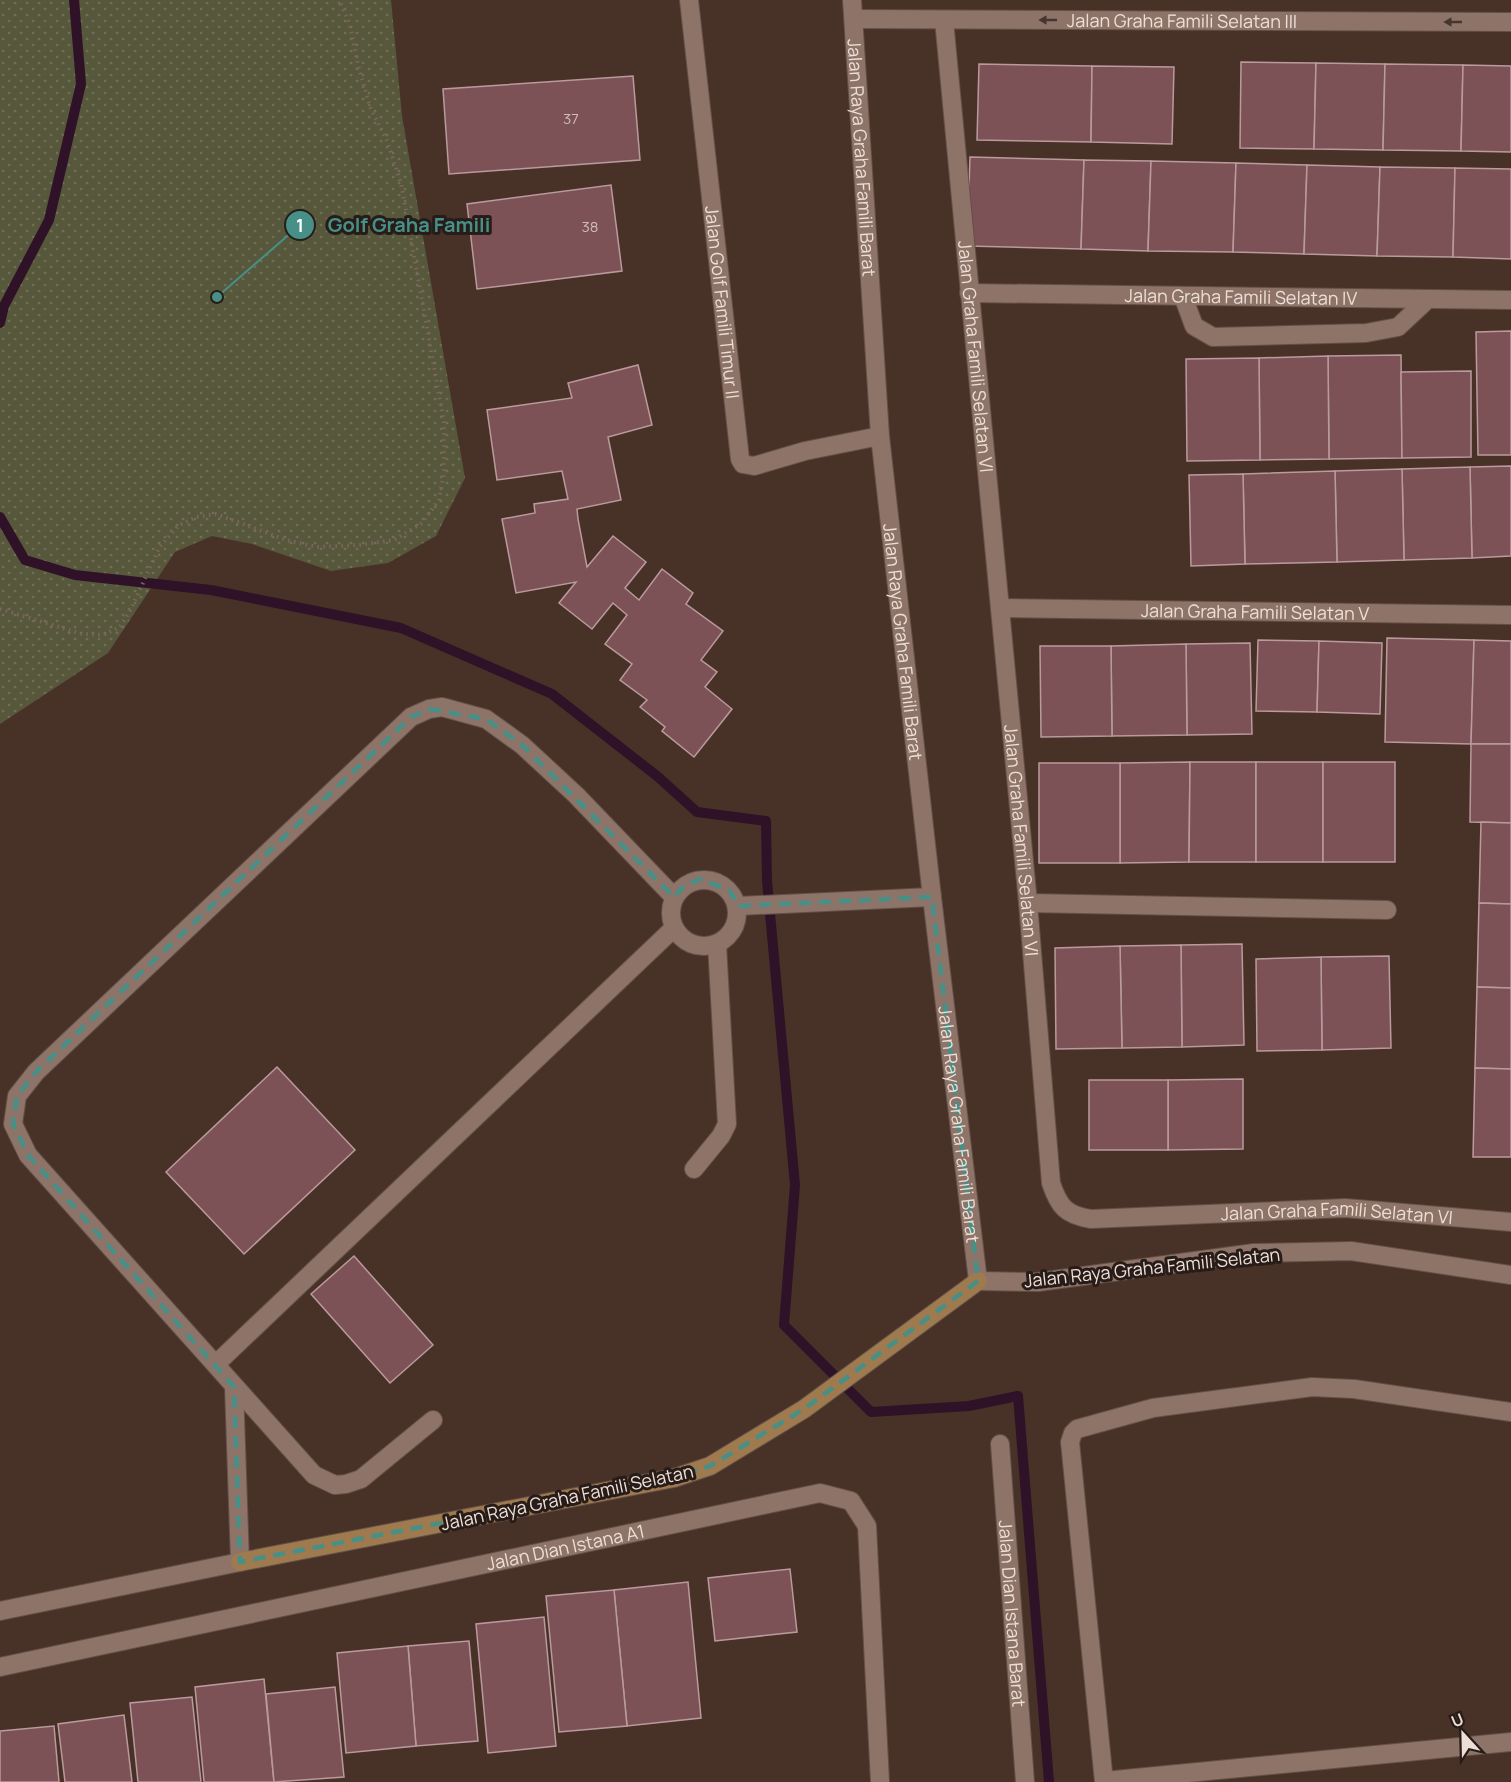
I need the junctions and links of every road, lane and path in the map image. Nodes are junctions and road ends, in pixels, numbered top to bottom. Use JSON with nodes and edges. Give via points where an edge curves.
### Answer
{"nodes":[{"id":1,"x":339,"y":0,"type":"edge"},
{"id":2,"x":689,"y":0,"type":"edge"},
{"id":3,"x":852,"y":0,"type":"edge"},
{"id":4,"x":854,"y":19,"type":"junction"},
{"id":5,"x":944,"y":20,"type":"junction"},
{"id":6,"x":1511,"y":22,"type":"edge"},
{"id":7,"x":969,"y":293,"type":"junction"},
{"id":8,"x":1183,"y":296,"type":"junction"},
{"id":9,"x":1428,"y":299,"type":"junction"},
{"id":10,"x":1511,"y":300,"type":"edge"},
{"id":11,"x":880,"y":436,"type":"junction"},
{"id":12,"x":1000,"y":608,"type":"junction"},
{"id":13,"x":0,"y":609,"type":"edge"},
{"id":14,"x":1511,"y":615,"type":"edge"},
{"id":15,"x":674,"y":897,"type":"junction"},
{"id":16,"x":932,"y":897,"type":"junction"},
{"id":17,"x":1028,"y":903,"type":"junction"},
{"id":18,"x":743,"y":905,"type":"junction"},
{"id":19,"x":1387,"y":910,"type":"dead end"},
{"id":20,"x":674,"y":928,"type":"junction"},
{"id":21,"x":717,"y":944,"type":"junction"},
{"id":22,"x":694,"y":1169,"type":"dead end"},
{"id":23,"x":1511,"y":1222,"type":"edge"},
{"id":24,"x":1511,"y":1275,"type":"edge"},
{"id":25,"x":978,"y":1281,"type":"junction"},
{"id":26,"x":216,"y":1364,"type":"junction"},
{"id":27,"x":234,"y":1387,"type":"junction"},
{"id":28,"x":1511,"y":1412,"type":"edge"},
{"id":29,"x":433,"y":1420,"type":"dead end"},
{"id":30,"x":1000,"y":1444,"type":"dead end"},
{"id":31,"x":240,"y":1562,"type":"junction"},
{"id":32,"x":0,"y":1611,"type":"edge"},
{"id":33,"x":0,"y":1667,"type":"edge"},
{"id":34,"x":1511,"y":1742,"type":"edge"},
{"id":35,"x":880,"y":1782,"type":"edge"},
{"id":36,"x":1025,"y":1782,"type":"edge"},
{"id":37,"x":1104,"y":1782,"type":"edge"}],
"edges":[{"from":1,"to":13,"type":"path","via":[[350,25],[370,108],[387,141],[401,183],[444,423],[444,473],[439,500],[422,523],[394,540],[317,547],[216,514],[196,517],[178,526],[159,548],[120,627],[103,635],[82,634]]},
{"from":2,"to":11,"type":"street","name":"Jalan Golf Famili Timur II","via":[[740,459],[743,464],[754,466]]},
{"from":3,"to":4,"type":"street","name":"Jalan Raya Graha Famili Barat"},
{"from":4,"to":5,"type":"street","name":"Jalan Graha Famili Selatan III"},
{"from":4,"to":11,"type":"street","name":"Jalan Raya Graha Famili Barat"},
{"from":6,"to":5,"type":"street","name":"Jalan Graha Famili Selatan III","one_way":true},
{"from":5,"to":7,"type":"street","name":"Jalan Graha Famili Selatan VI"},
{"from":7,"to":8,"type":"street","name":"Jalan Graha Famili Selatan IV"},
{"from":7,"to":12,"type":"street","name":"Jalan Graha Famili Selatan VI"},
{"from":8,"to":9,"type":"street","name":"Jalan Graha Famili Selatan IV"},
{"from":8,"to":9,"type":"street","via":[[1194,326],[1213,337],[1366,333],[1398,327]]},
{"from":9,"to":10,"type":"street","name":"Jalan Graha Famili Selatan IV"},
{"from":11,"to":16,"type":"street","name":"Jalan Raya Graha Famili Barat"},
{"from":12,"to":14,"type":"street","name":"Jalan Graha Famili Selatan V"},
{"from":12,"to":17,"type":"street","name":"Jalan Graha Famili Selatan VI"},
{"from":15,"to":18,"type":"street","via":[[685,885],[701,879],[717,881]]},
{"from":15,"to":20,"type":"street","via":[[670,913]]},
{"from":15,"to":26,"type":"street","via":[[522,745],[486,719],[442,707],[429,709],[411,717],[36,1072],[17,1096],[13,1124],[28,1155]]},
{"from":16,"to":18,"type":"street"},
{"from":16,"to":25,"type":"street","name":"Jalan Raya Graha Famili Barat"},
{"from":17,"to":19,"type":"street"},
{"from":17,"to":23,"type":"street","name":"Jalan Graha Famili Selatan VI","via":[[1051,1183],[1066,1211],[1091,1219],[1345,1208]]},
{"from":18,"to":21,"type":"street","via":[[730,935]]},
{"from":20,"to":21,"type":"street","via":[[685,941],[701,947]]},
{"from":20,"to":26,"type":"street"},
{"from":21,"to":22,"type":"street","via":[[727,1124]]},
{"from":24,"to":25,"type":"street","name":"Jalan Raya Graha Famili Selatan","via":[[1350,1251],[1254,1253],[1038,1282]]},
{"from":25,"to":31,"type":"street","name":"Jalan Raya Graha Famili Selatan","via":[[804,1409],[710,1466],[674,1478]]},
{"from":26,"to":27,"type":"street"},
{"from":27,"to":29,"type":"street","via":[[314,1475],[335,1485],[362,1479]]},
{"from":27,"to":31,"type":"street"},
{"from":28,"to":37,"type":"street","via":[[1354,1389],[1312,1387],[1153,1408],[1077,1429],[1070,1442]]},
{"from":30,"to":36,"type":"street","name":"Jalan Dian Istana Barat"},
{"from":31,"to":32,"type":"street","name":"Jalan Raya Graha Famili Selatan"},
{"from":33,"to":35,"type":"street","name":"Jalan Dian Istana A1","via":[[820,1493],[851,1501],[867,1526]]},
{"from":34,"to":37,"type":"street"}]}
